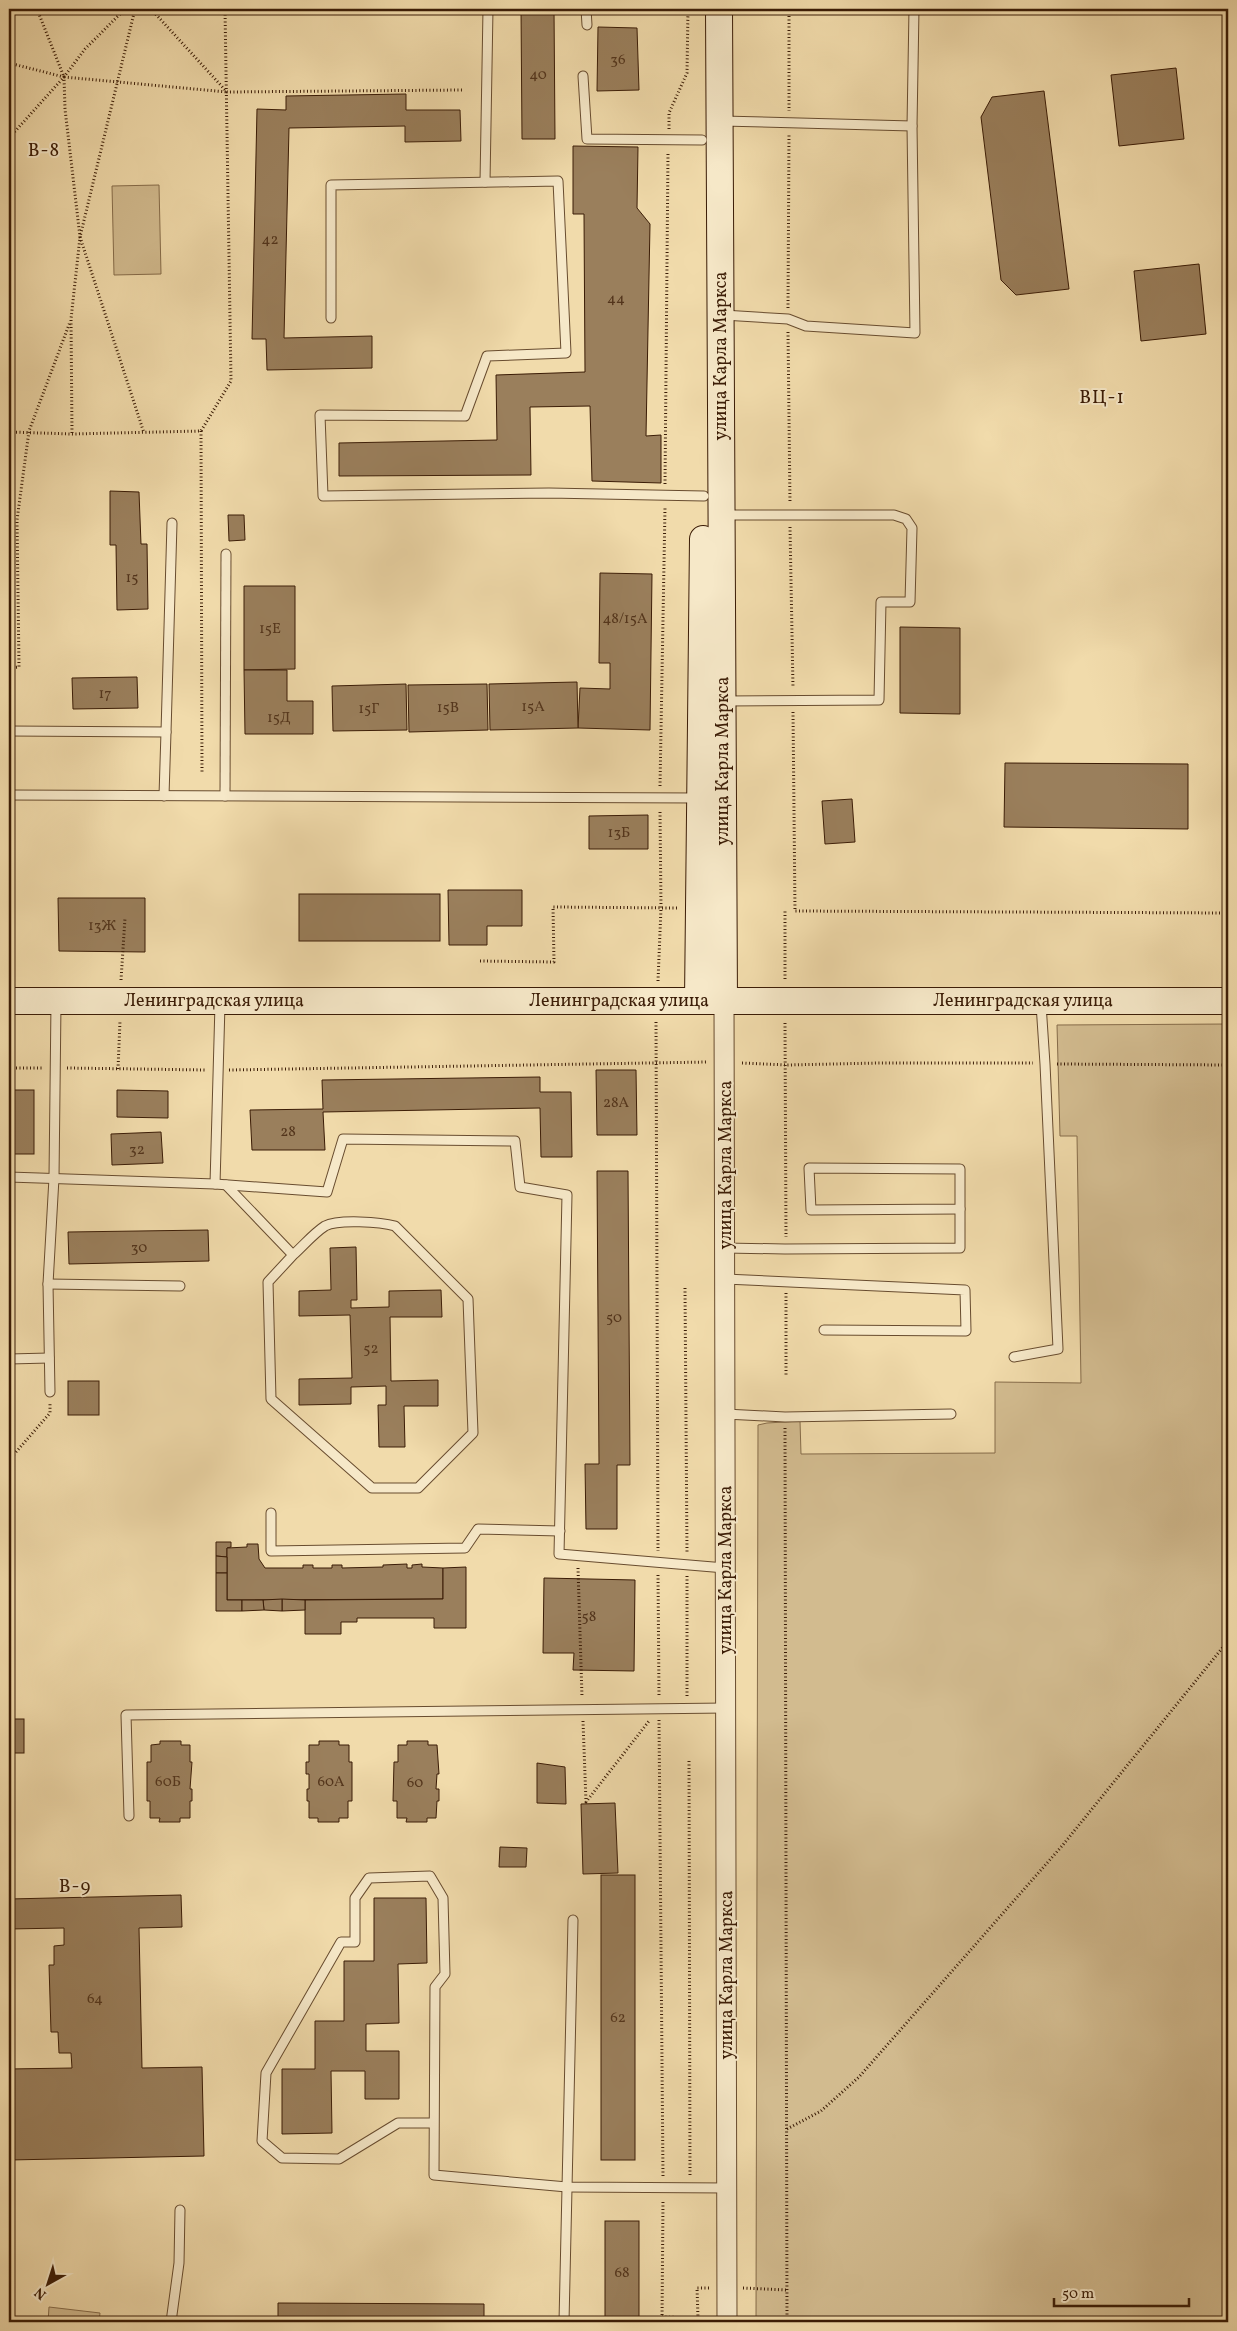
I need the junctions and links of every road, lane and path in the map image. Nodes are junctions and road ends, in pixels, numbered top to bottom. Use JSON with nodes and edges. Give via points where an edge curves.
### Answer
{"nodes":[{"id":1,"x":36,"y":9,"type":"edge"},
{"id":2,"x":125,"y":9,"type":"edge"},
{"id":3,"x":135,"y":9,"type":"edge"},
{"id":4,"x":151,"y":9,"type":"edge"},
{"id":5,"x":225,"y":9,"type":"edge"},
{"id":6,"x":488,"y":9,"type":"edge"},
{"id":7,"x":586,"y":9,"type":"edge"},
{"id":8,"x":688,"y":9,"type":"edge"},
{"id":9,"x":702,"y":9,"type":"edge"},
{"id":10,"x":719,"y":9,"type":"edge"},
{"id":11,"x":789,"y":9,"type":"edge"},
{"id":12,"x":914,"y":9,"type":"edge"},
{"id":13,"x":587,"y":25,"type":"dead end"},
{"id":14,"x":9,"y":63,"type":"edge"},
{"id":15,"x":584,"y":76,"type":"dead end"},
{"id":16,"x":64,"y":77,"type":"junction"},
{"id":17,"x":118,"y":82,"type":"junction"},
{"id":18,"x":462,"y":90,"type":"dead end"},
{"id":19,"x":227,"y":92,"type":"junction"},
{"id":20,"x":719,"y":121,"type":"junction"},
{"id":21,"x":789,"y":122,"type":"junction"},
{"id":22,"x":912,"y":126,"type":"junction"},
{"id":23,"x":9,"y":138,"type":"edge"},
{"id":24,"x":668,"y":140,"type":"junction"},
{"id":25,"x":702,"y":140,"type":"junction"},
{"id":26,"x":485,"y":182,"type":"junction"},
{"id":27,"x":80,"y":237,"type":"junction"},
{"id":28,"x":720,"y":315,"type":"junction"},
{"id":29,"x":331,"y":318,"type":"dead end"},
{"id":30,"x":71,"y":319,"type":"junction"},
{"id":31,"x":788,"y":319,"type":"junction"},
{"id":32,"x":29,"y":431,"type":"junction"},
{"id":33,"x":201,"y":431,"type":"junction"},
{"id":34,"x":9,"y":432,"type":"edge"},
{"id":35,"x":144,"y":433,"type":"junction"},
{"id":36,"x":72,"y":434,"type":"junction"},
{"id":37,"x":665,"y":496,"type":"junction"},
{"id":38,"x":704,"y":496,"type":"junction"},
{"id":39,"x":721,"y":515,"type":"junction"},
{"id":40,"x":790,"y":515,"type":"junction"},
{"id":41,"x":172,"y":523,"type":"dead end"},
{"id":42,"x":226,"y":554,"type":"dead end"},
{"id":43,"x":9,"y":668,"type":"edge"},
{"id":44,"x":793,"y":700,"type":"junction"},
{"id":45,"x":722,"y":701,"type":"junction"},
{"id":46,"x":9,"y":731,"type":"edge"},
{"id":47,"x":166,"y":732,"type":"junction"},
{"id":48,"x":202,"y":774,"type":"dead end"},
{"id":49,"x":9,"y":795,"type":"edge"},
{"id":50,"x":164,"y":796,"type":"junction"},
{"id":51,"x":225,"y":796,"type":"junction"},
{"id":52,"x":660,"y":798,"type":"junction"},
{"id":53,"x":700,"y":798,"type":"junction"},
{"id":54,"x":661,"y":908,"type":"junction"},
{"id":55,"x":699,"y":909,"type":"junction"},
{"id":56,"x":785,"y":911,"type":"dead end"},
{"id":57,"x":1228,"y":913,"type":"edge"},
{"id":58,"x":480,"y":962,"type":"dead end"},
{"id":59,"x":1228,"y":997,"type":"edge"},
{"id":60,"x":657,"y":999,"type":"junction"},
{"id":61,"x":698,"y":999,"type":"junction"},
{"id":62,"x":724,"y":999,"type":"junction"},
{"id":63,"x":784,"y":999,"type":"junction"},
{"id":64,"x":9,"y":1000,"type":"edge"},
{"id":65,"x":56,"y":1000,"type":"junction"},
{"id":66,"x":220,"y":1000,"type":"junction"},
{"id":67,"x":1040,"y":1000,"type":"junction"},
{"id":68,"x":1228,"y":1001,"type":"edge"},
{"id":69,"x":724,"y":1062,"type":"junction"},
{"id":70,"x":655,"y":1063,"type":"junction"},
{"id":71,"x":1045,"y":1064,"type":"junction"},
{"id":72,"x":787,"y":1065,"type":"junction"},
{"id":73,"x":1228,"y":1065,"type":"edge"},
{"id":74,"x":9,"y":1068,"type":"edge"},
{"id":75,"x":56,"y":1068,"type":"junction"},
{"id":76,"x":218,"y":1070,"type":"junction"},
{"id":77,"x":9,"y":1177,"type":"edge"},
{"id":78,"x":54,"y":1178,"type":"junction"},
{"id":79,"x":215,"y":1184,"type":"junction"},
{"id":80,"x":226,"y":1184,"type":"junction"},
{"id":81,"x":960,"y":1210,"type":"junction"},
{"id":82,"x":725,"y":1248,"type":"junction"},
{"id":83,"x":785,"y":1250,"type":"junction"},
{"id":84,"x":293,"y":1255,"type":"junction"},
{"id":85,"x":725,"y":1279,"type":"junction"},
{"id":86,"x":786,"y":1282,"type":"junction"},
{"id":87,"x":48,"y":1284,"type":"junction"},
{"id":88,"x":180,"y":1286,"type":"dead end"},
{"id":89,"x":685,"y":1288,"type":"dead end"},
{"id":90,"x":824,"y":1330,"type":"dead end"},
{"id":91,"x":1014,"y":1357,"type":"dead end"},
{"id":92,"x":49,"y":1358,"type":"junction"},
{"id":93,"x":9,"y":1359,"type":"edge"},
{"id":94,"x":786,"y":1375,"type":"dead end"},
{"id":95,"x":50,"y":1392,"type":"joint"},
{"id":96,"x":725,"y":1414,"type":"junction"},
{"id":97,"x":951,"y":1414,"type":"dead end"},
{"id":98,"x":785,"y":1417,"type":"junction"},
{"id":99,"x":9,"y":1460,"type":"edge"},
{"id":100,"x":271,"y":1513,"type":"dead end"},
{"id":101,"x":560,"y":1531,"type":"junction"},
{"id":102,"x":658,"y":1562,"type":"junction"},
{"id":103,"x":687,"y":1564,"type":"junction"},
{"id":104,"x":725,"y":1568,"type":"junction"},
{"id":105,"x":1228,"y":1641,"type":"edge"},
{"id":106,"x":688,"y":1708,"type":"junction"},
{"id":107,"x":726,"y":1708,"type":"junction"},
{"id":108,"x":659,"y":1709,"type":"junction"},
{"id":109,"x":689,"y":1761,"type":"dead end"},
{"id":110,"x":129,"y":1816,"type":"dead end"},
{"id":111,"x":574,"y":1920,"type":"dead end"},
{"id":112,"x":434,"y":2123,"type":"junction"},
{"id":113,"x":787,"y":2129,"type":"junction"},
{"id":114,"x":567,"y":2187,"type":"junction"},
{"id":115,"x":663,"y":2188,"type":"junction"},
{"id":116,"x":690,"y":2188,"type":"junction"},
{"id":117,"x":727,"y":2188,"type":"junction"},
{"id":118,"x":180,"y":2210,"type":"dead end"},
{"id":119,"x":172,"y":2322,"type":"edge"},
{"id":120,"x":564,"y":2322,"type":"edge"},
{"id":121,"x":662,"y":2322,"type":"edge"},
{"id":122,"x":727,"y":2322,"type":"edge"},
{"id":123,"x":787,"y":2322,"type":"edge"}],
"edges":[{"from":1,"to":16,"type":"path"},
{"from":2,"to":16,"type":"path","via":[[85,49]]},
{"from":3,"to":17,"type":"path"},
{"from":4,"to":19,"type":"path"},
{"from":5,"to":19,"type":"path"},
{"from":6,"to":26,"type":"lane"},
{"from":7,"to":13,"type":"lane"},
{"from":8,"to":24,"type":"path","via":[[688,73],[669,113]]},
{"from":9,"to":25,"type":"street","name":"улица Карла Маркса"},
{"from":10,"to":20,"type":"street","name":"улица Карла Маркса"},
{"from":11,"to":21,"type":"path"},
{"from":12,"to":22,"type":"lane"},
{"from":14,"to":16,"type":"path"},
{"from":15,"to":24,"type":"lane","via":[[587,139]]},
{"from":16,"to":17,"type":"path"},
{"from":16,"to":23,"type":"path"},
{"from":16,"to":27,"type":"path"},
{"from":17,"to":19,"type":"path"},
{"from":17,"to":27,"type":"path"},
{"from":18,"to":19,"type":"path"},
{"from":19,"to":33,"type":"path","via":[[231,381]]},
{"from":20,"to":21,"type":"lane"},
{"from":20,"to":28,"type":"street","name":"улица Карла Маркса"},
{"from":21,"to":22,"type":"lane"},
{"from":21,"to":31,"type":"path"},
{"from":22,"to":31,"type":"lane","via":[[915,333],[806,326]]},
{"from":24,"to":25,"type":"lane"},
{"from":24,"to":37,"type":"path"},
{"from":25,"to":38,"type":"street","name":"улица Карла Маркса"},
{"from":26,"to":29,"type":"lane","via":[[331,186]]},
{"from":26,"to":37,"type":"lane","via":[[558,180],[566,353],[487,356],[465,416],[320,415],[323,496],[549,493]]},
{"from":27,"to":30,"type":"path"},
{"from":27,"to":35,"type":"path"},
{"from":28,"to":31,"type":"lane"},
{"from":28,"to":39,"type":"street","name":"улица Карла Маркса"},
{"from":30,"to":32,"type":"path"},
{"from":30,"to":36,"type":"path"},
{"from":31,"to":40,"type":"path"},
{"from":32,"to":34,"type":"path"},
{"from":32,"to":36,"type":"path"},
{"from":32,"to":43,"type":"path","via":[[17,520],[19,667]]},
{"from":33,"to":35,"type":"path"},
{"from":33,"to":48,"type":"path"},
{"from":35,"to":36,"type":"path"},
{"from":37,"to":38,"type":"lane"},
{"from":37,"to":52,"type":"path"},
{"from":38,"to":53,"type":"street","name":"улица Карла Маркса"},
{"from":39,"to":40,"type":"lane"},
{"from":39,"to":45,"type":"street","name":"улица Карла Маркса"},
{"from":40,"to":44,"type":"path"},
{"from":40,"to":44,"type":"lane","via":[[894,515],[906,519],[912,528],[910,602],[881,602],[879,700]]},
{"from":41,"to":47,"type":"lane"},
{"from":42,"to":51,"type":"lane"},
{"from":44,"to":45,"type":"lane"},
{"from":44,"to":57,"type":"path","via":[[795,911]]},
{"from":45,"to":62,"type":"street","name":"улица Карла Маркса"},
{"from":46,"to":47,"type":"lane"},
{"from":47,"to":50,"type":"lane"},
{"from":49,"to":50,"type":"lane"},
{"from":50,"to":51,"type":"lane"},
{"from":51,"to":52,"type":"lane"},
{"from":52,"to":53,"type":"lane"},
{"from":52,"to":54,"type":"path"},
{"from":53,"to":55,"type":"street","name":"улица Карла Маркса"},
{"from":54,"to":55,"type":"path"},
{"from":54,"to":58,"type":"path","via":[[553,907],[554,962]]},
{"from":54,"to":60,"type":"path"},
{"from":55,"to":61,"type":"street","name":"улица Карла Маркса"},
{"from":56,"to":63,"type":"path"},
{"from":59,"to":63,"type":"street"},
{"from":60,"to":61,"type":"street","name":"Ленинградская улица"},
{"from":60,"to":65,"type":"street"},
{"from":60,"to":66,"type":"street","name":"Ленинградская улица"},
{"from":60,"to":70,"type":"path"},
{"from":61,"to":62,"type":"street","name":"Ленинградская улица"},
{"from":62,"to":63,"type":"street","name":"Ленинградская улица"},
{"from":62,"to":69,"type":"street","name":"улица Карла Маркса"},
{"from":63,"to":67,"type":"street","name":"Ленинградская улица"},
{"from":63,"to":72,"type":"path"},
{"from":64,"to":65,"type":"street","name":"Ленинградская улица"},
{"from":65,"to":66,"type":"street","name":"Ленинградская улица"},
{"from":65,"to":75,"type":"lane"},
{"from":66,"to":76,"type":"lane"},
{"from":67,"to":68,"type":"street","name":"Ленинградская улица"},
{"from":67,"to":71,"type":"lane"},
{"from":69,"to":70,"type":"path"},
{"from":69,"to":72,"type":"path"},
{"from":69,"to":82,"type":"street","name":"улица Карла Маркса"},
{"from":70,"to":76,"type":"path"},
{"from":70,"to":102,"type":"path"},
{"from":71,"to":72,"type":"path","via":[[879,1062]]},
{"from":71,"to":73,"type":"path"},
{"from":71,"to":91,"type":"lane","via":[[1058,1349]]},
{"from":72,"to":83,"type":"path"},
{"from":74,"to":75,"type":"path"},
{"from":75,"to":76,"type":"path"},
{"from":75,"to":78,"type":"lane"},
{"from":76,"to":79,"type":"lane"},
{"from":77,"to":78,"type":"lane"},
{"from":78,"to":79,"type":"lane"},
{"from":78,"to":87,"type":"lane"},
{"from":79,"to":80,"type":"lane"},
{"from":80,"to":84,"type":"lane"},
{"from":80,"to":101,"type":"lane","via":[[327,1192],[344,1139],[515,1141],[520,1187],[567,1194]]},
{"from":81,"to":81,"type":"lane","via":[[811,1210],[809,1168],[960,1169]]},
{"from":81,"to":83,"type":"lane","via":[[960,1248]]},
{"from":82,"to":83,"type":"lane"},
{"from":82,"to":85,"type":"street","name":"улица Карла Маркса"},
{"from":84,"to":84,"type":"lane","via":[[325,1226],[386,1223],[395,1226],[468,1299],[473,1433],[418,1488],[372,1488],[271,1399],[268,1282]]},
{"from":85,"to":86,"type":"lane"},
{"from":85,"to":96,"type":"street","name":"улица Карла Маркса"},
{"from":86,"to":90,"type":"lane","via":[[965,1290],[966,1331]]},
{"from":86,"to":94,"type":"path"},
{"from":87,"to":88,"type":"lane"},
{"from":87,"to":92,"type":"lane"},
{"from":89,"to":103,"type":"path"},
{"from":92,"to":93,"type":"lane"},
{"from":92,"to":95,"type":"lane"},
{"from":95,"to":99,"type":"path","via":[[50,1413]]},
{"from":96,"to":98,"type":"lane"},
{"from":96,"to":104,"type":"street","name":"улица Карла Маркса"},
{"from":97,"to":98,"type":"lane"},
{"from":98,"to":113,"type":"path"},
{"from":100,"to":101,"type":"lane","via":[[271,1551],[465,1548],[478,1529]]},
{"from":101,"to":102,"type":"lane","via":[[559,1554]]},
{"from":102,"to":103,"type":"lane"},
{"from":102,"to":108,"type":"path"},
{"from":103,"to":104,"type":"lane"},
{"from":103,"to":106,"type":"path"},
{"from":104,"to":107,"type":"street","name":"улица Карла Маркса"},
{"from":105,"to":113,"type":"path","via":[[1062,1846],[860,2077],[821,2111]]},
{"from":106,"to":107,"type":"lane"},
{"from":106,"to":108,"type":"lane"},
{"from":107,"to":117,"type":"street","name":"улица Карла Маркса"},
{"from":108,"to":110,"type":"lane","via":[[126,1715]]},
{"from":108,"to":115,"type":"path"},
{"from":109,"to":116,"type":"path"},
{"from":111,"to":114,"type":"lane"},
{"from":112,"to":112,"type":"lane","via":[[398,2123],[339,2159],[282,2158],[262,2141],[266,2073],[341,1942],[355,1942],[355,1898],[370,1878],[430,1876],[444,1898],[445,1974],[435,1987]]},
{"from":112,"to":114,"type":"lane","via":[[434,2175]]},
{"from":113,"to":123,"type":"path"},
{"from":114,"to":115,"type":"lane"},
{"from":114,"to":120,"type":"lane"},
{"from":115,"to":116,"type":"lane"},
{"from":115,"to":121,"type":"path"},
{"from":116,"to":117,"type":"lane"},
{"from":117,"to":122,"type":"street","name":"улица Карла Маркса"},
{"from":118,"to":119,"type":"lane","via":[[179,2263]]}]}
